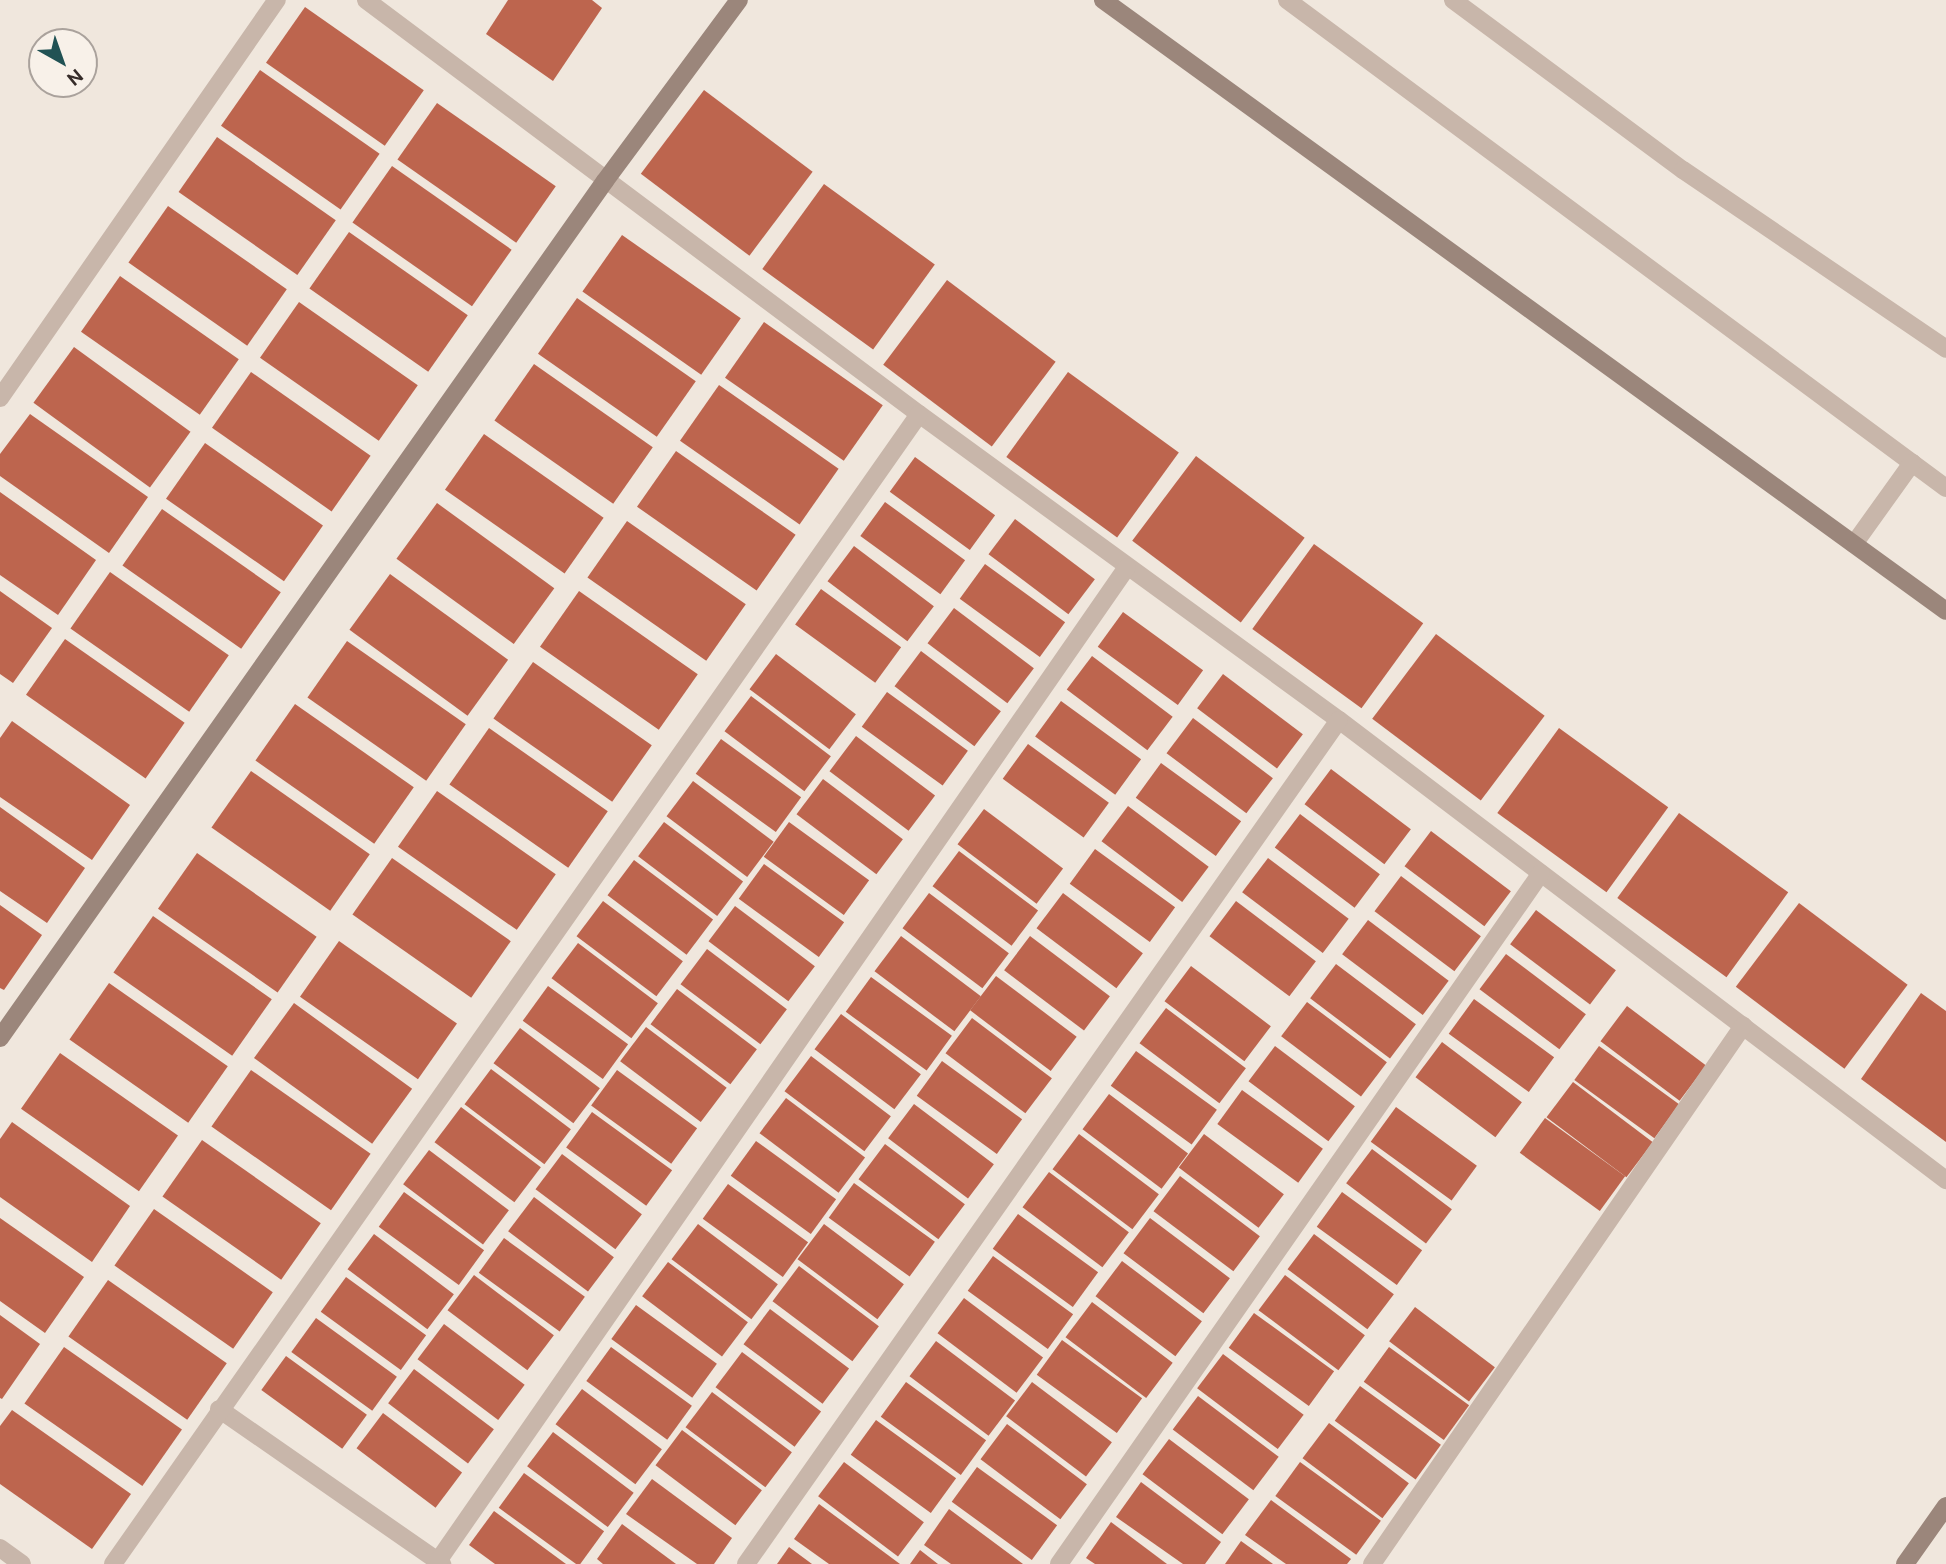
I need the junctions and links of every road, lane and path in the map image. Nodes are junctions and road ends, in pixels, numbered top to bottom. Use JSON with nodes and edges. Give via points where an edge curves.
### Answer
{"nodes":[{"id":1,"x":277,"y":0,"type":"edge"},
{"id":2,"x":366,"y":0,"type":"edge"},
{"id":3,"x":738,"y":0,"type":"edge"},
{"id":4,"x":1103,"y":0,"type":"edge"},
{"id":5,"x":1287,"y":0,"type":"edge"},
{"id":6,"x":1453,"y":0,"type":"edge"},
{"id":7,"x":605,"y":181,"type":"junction"},
{"id":8,"x":1944,"y":341,"type":"edge"},
{"id":9,"x":0,"y":398,"type":"edge"},
{"id":10,"x":919,"y":414,"type":"junction"},
{"id":11,"x":1912,"y":463,"type":"junction"},
{"id":12,"x":1946,"y":488,"type":"edge"},
{"id":13,"x":1854,"y":544,"type":"junction"},
{"id":14,"x":1127,"y":568,"type":"junction"},
{"id":15,"x":1946,"y":611,"type":"edge"},
{"id":16,"x":1339,"y":720,"type":"junction"},
{"id":17,"x":1541,"y":873,"type":"junction"},
{"id":18,"x":1743,"y":1026,"type":"junction"},
{"id":19,"x":0,"y":1038,"type":"edge"},
{"id":20,"x":1946,"y":1180,"type":"edge"},
{"id":21,"x":219,"y":1409,"type":"junction"},
{"id":22,"x":1946,"y":1506,"type":"edge"},
{"id":23,"x":0,"y":1548,"type":"edge"},
{"id":24,"x":440,"y":1563,"type":"edge"},
{"id":25,"x":22,"y":1564,"type":"edge"},
{"id":26,"x":113,"y":1564,"type":"edge"},
{"id":27,"x":746,"y":1564,"type":"edge"},
{"id":28,"x":1059,"y":1564,"type":"edge"},
{"id":29,"x":1373,"y":1564,"type":"edge"},
{"id":30,"x":1905,"y":1564,"type":"edge"}],
"edges":[{"from":1,"to":9,"type":"street"},
{"from":2,"to":7,"type":"street"},
{"from":3,"to":7,"type":"street"},
{"from":4,"to":13,"type":"street"},
{"from":5,"to":11,"type":"street"},
{"from":6,"to":8,"type":"street","via":[[1683,170]]},
{"from":7,"to":10,"type":"street"},
{"from":7,"to":19,"type":"street"},
{"from":10,"to":14,"type":"street"},
{"from":10,"to":21,"type":"street"},
{"from":11,"to":12,"type":"street"},
{"from":11,"to":13,"type":"street"},
{"from":13,"to":15,"type":"street"},
{"from":14,"to":16,"type":"street"},
{"from":14,"to":24,"type":"street"},
{"from":16,"to":17,"type":"street"},
{"from":16,"to":27,"type":"street"},
{"from":17,"to":18,"type":"street"},
{"from":17,"to":28,"type":"street"},
{"from":18,"to":20,"type":"street"},
{"from":18,"to":29,"type":"street"},
{"from":21,"to":24,"type":"street"},
{"from":21,"to":26,"type":"street"},
{"from":22,"to":30,"type":"street"},
{"from":23,"to":25,"type":"street"}]}
